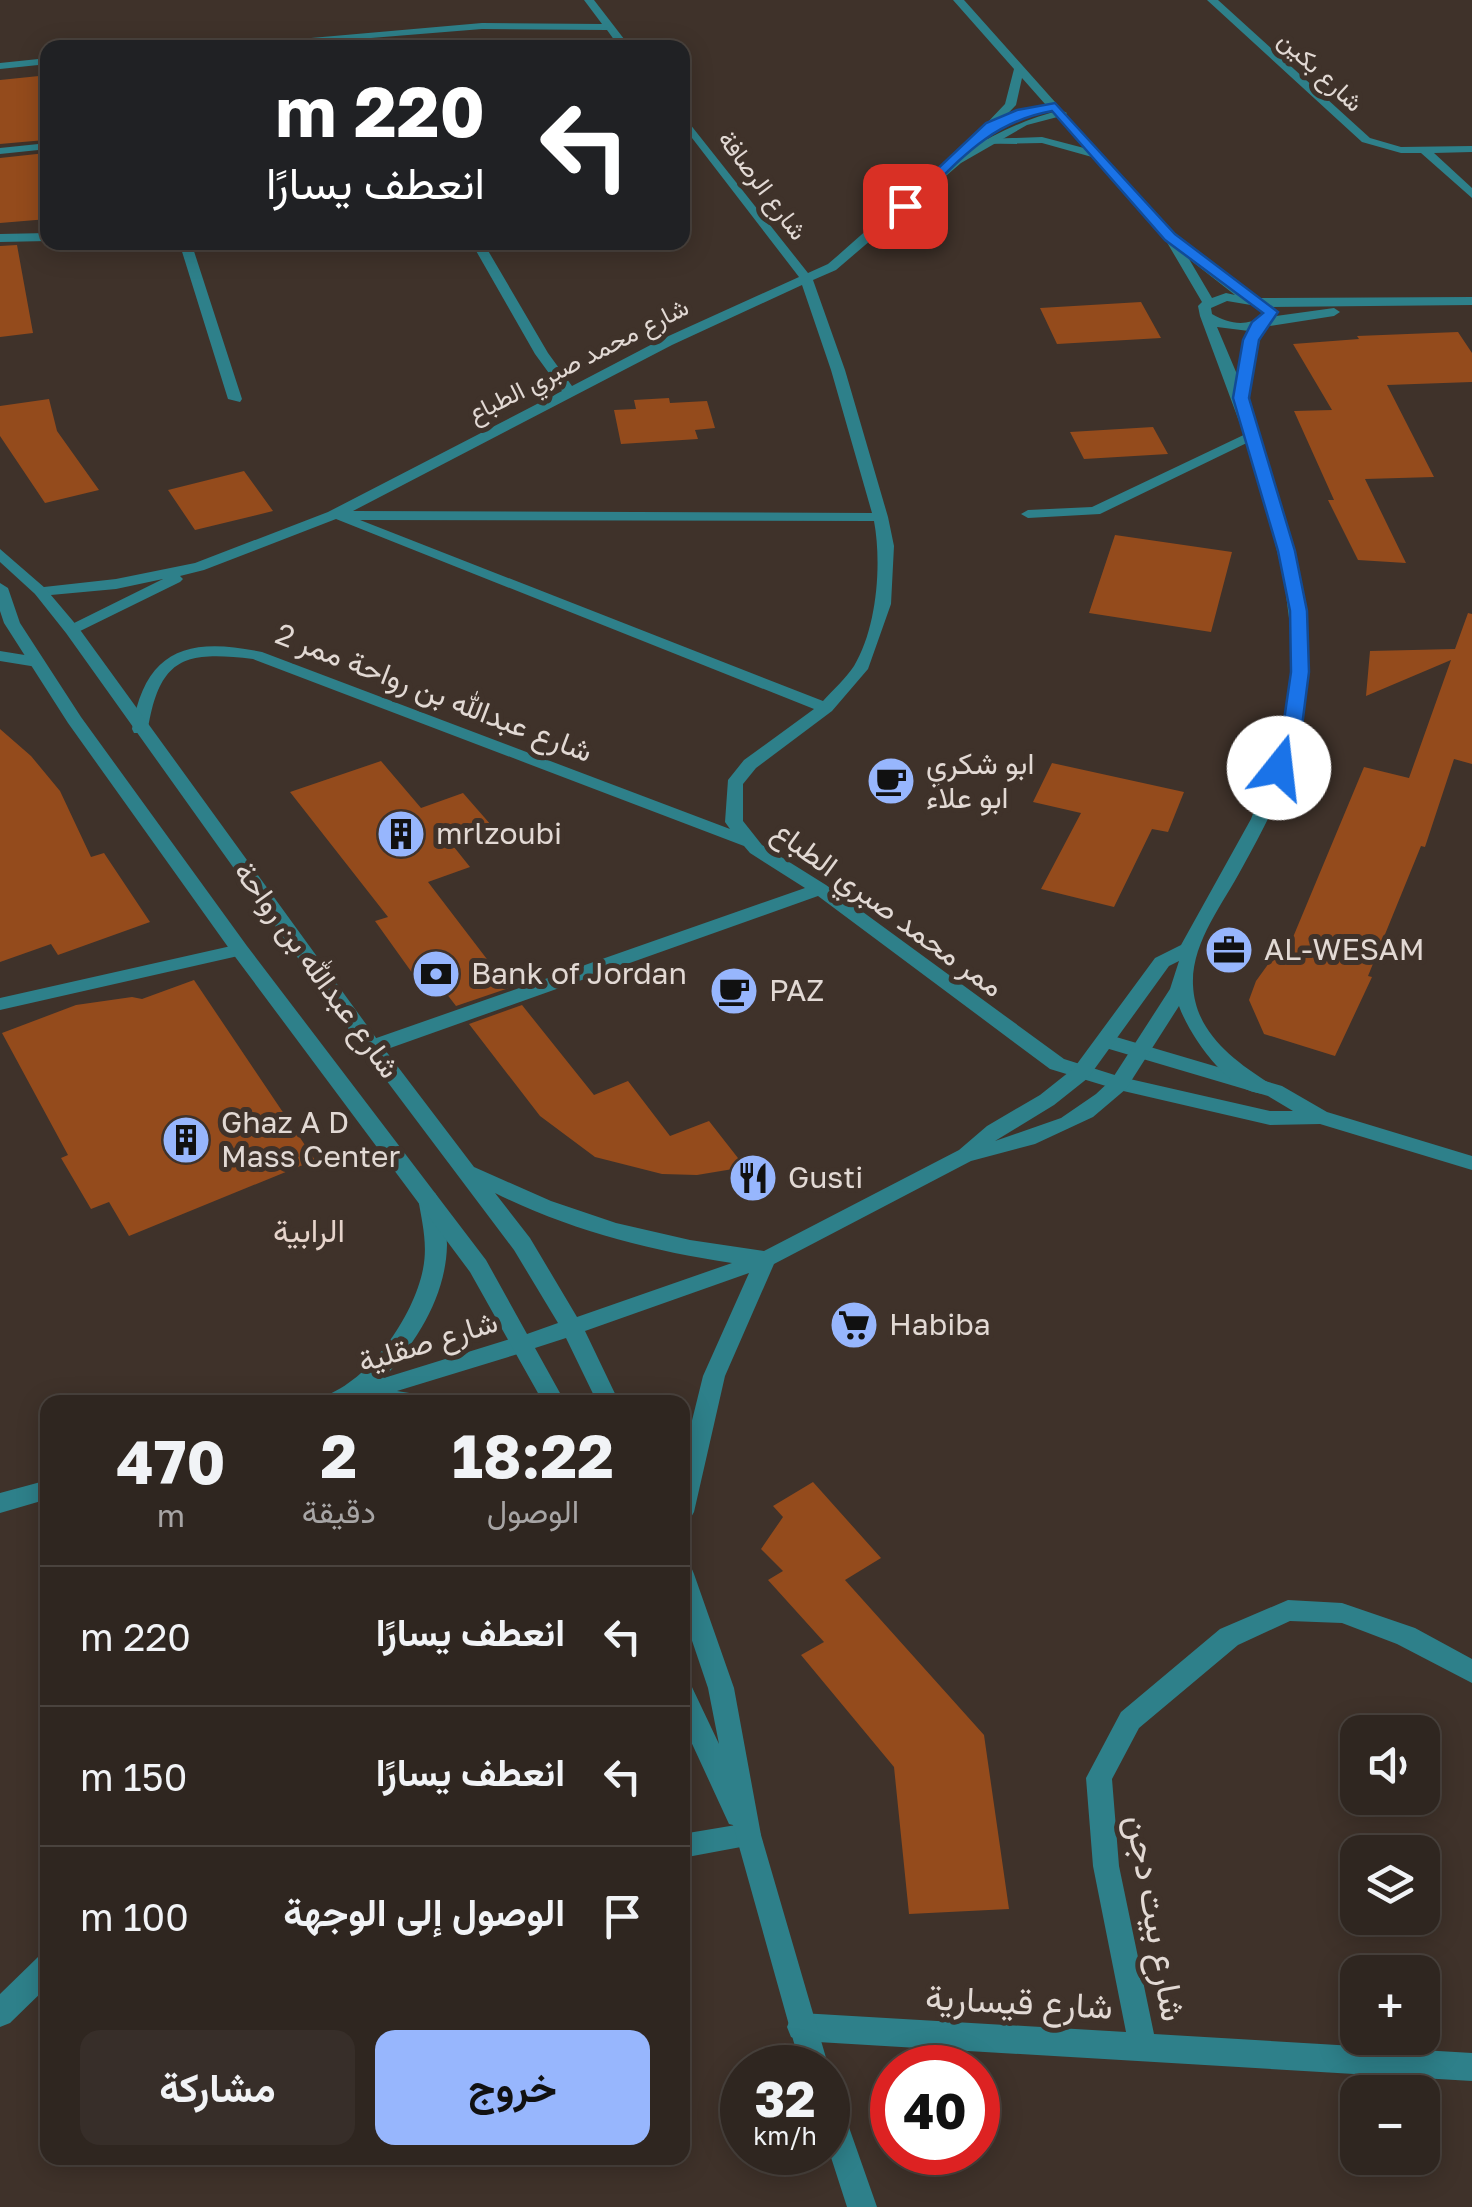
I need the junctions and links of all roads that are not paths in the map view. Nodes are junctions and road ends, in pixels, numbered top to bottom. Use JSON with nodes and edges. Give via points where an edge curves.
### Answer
{"nodes":[{"id":1,"x":589,"y":0,"type":"edge"},
{"id":2,"x":958,"y":0,"type":"edge"},
{"id":3,"x":1212,"y":0,"type":"edge"},
{"id":4,"x":610,"y":27,"type":"junction"},
{"id":5,"x":357,"y":35,"type":"junction"},
{"id":6,"x":297,"y":40,"type":"edge"},
{"id":7,"x":360,"y":40,"type":"edge"},
{"id":8,"x":620,"y":40,"type":"edge"},
{"id":9,"x":40,"y":63,"type":"edge"},
{"id":10,"x":0,"y":66,"type":"edge"},
{"id":11,"x":1019,"y":70,"type":"junction"},
{"id":12,"x":1058,"y":110,"type":"junction"},
{"id":13,"x":990,"y":126,"type":"junction"},
{"id":14,"x":690,"y":127,"type":"edge"},
{"id":15,"x":987,"y":142,"type":"junction"},
{"id":16,"x":40,"y":147,"type":"edge"},
{"id":17,"x":0,"y":150,"type":"edge"},
{"id":18,"x":1472,"y":150,"type":"edge"},
{"id":19,"x":1425,"y":151,"type":"junction"},
{"id":20,"x":1102,"y":156,"type":"junction"},
{"id":21,"x":957,"y":161,"type":"junction"},
{"id":22,"x":1472,"y":194,"type":"edge"},
{"id":23,"x":40,"y":237,"type":"edge"},
{"id":24,"x":1170,"y":237,"type":"junction"},
{"id":25,"x":0,"y":238,"type":"edge"},
{"id":26,"x":188,"y":250,"type":"edge"},
{"id":27,"x":482,"y":250,"type":"edge"},
{"id":28,"x":807,"y":280,"type":"junction"},
{"id":29,"x":1255,"y":301,"type":"junction"},
{"id":30,"x":1472,"y":301,"type":"edge"},
{"id":31,"x":1395,"y":302,"type":"junction"},
{"id":32,"x":1207,"y":309,"type":"junction"},
{"id":33,"x":1262,"y":323,"type":"junction"},
{"id":34,"x":570,"y":392,"type":"junction"},
{"id":35,"x":1241,"y":398,"type":"junction"},
{"id":36,"x":235,"y":399,"type":"dead end"},
{"id":37,"x":1252,"y":436,"type":"junction"},
{"id":38,"x":1028,"y":514,"type":"dead end"},
{"id":39,"x":334,"y":515,"type":"junction"},
{"id":40,"x":881,"y":516,"type":"junction"},
{"id":41,"x":0,"y":554,"type":"edge"},
{"id":42,"x":199,"y":566,"type":"junction"},
{"id":43,"x":40,"y":591,"type":"junction"},
{"id":44,"x":2,"y":599,"type":"edge"},
{"id":45,"x":72,"y":630,"type":"junction"},
{"id":46,"x":0,"y":656,"type":"edge"},
{"id":47,"x":37,"y":662,"type":"junction"},
{"id":48,"x":826,"y":708,"type":"junction"},
{"id":49,"x":140,"y":729,"type":"junction"},
{"id":50,"x":746,"y":842,"type":"junction"},
{"id":51,"x":820,"y":889,"type":"junction"},
{"id":52,"x":1188,"y":949,"type":"junction"},
{"id":53,"x":240,"y":950,"type":"junction"},
{"id":54,"x":1183,"y":983,"type":"junction"},
{"id":55,"x":0,"y":1004,"type":"edge"},
{"id":56,"x":1106,"y":1041,"type":"junction"},
{"id":57,"x":372,"y":1047,"type":"junction"},
{"id":58,"x":1140,"y":1052,"type":"junction"},
{"id":59,"x":1081,"y":1073,"type":"junction"},
{"id":60,"x":1119,"y":1084,"type":"junction"},
{"id":61,"x":1262,"y":1088,"type":"junction"},
{"id":62,"x":1320,"y":1117,"type":"junction"},
{"id":63,"x":966,"y":1155,"type":"junction"},
{"id":64,"x":1472,"y":1162,"type":"edge"},
{"id":65,"x":468,"y":1170,"type":"junction"},
{"id":66,"x":427,"y":1196,"type":"junction"},
{"id":67,"x":766,"y":1259,"type":"junction"},
{"id":68,"x":572,"y":1328,"type":"junction"},
{"id":69,"x":522,"y":1344,"type":"junction"},
{"id":70,"x":347,"y":1395,"type":"edge"},
{"id":71,"x":358,"y":1395,"type":"edge"},
{"id":72,"x":550,"y":1395,"type":"edge"},
{"id":73,"x":605,"y":1395,"type":"edge"},
{"id":74,"x":690,"y":1478,"type":"edge"},
{"id":75,"x":40,"y":1491,"type":"edge"},
{"id":76,"x":0,"y":1503,"type":"edge"},
{"id":77,"x":690,"y":1597,"type":"edge"},
{"id":78,"x":1472,"y":1672,"type":"edge"},
{"id":79,"x":690,"y":1710,"type":"edge"},
{"id":80,"x":748,"y":1835,"type":"junction"},
{"id":81,"x":690,"y":1845,"type":"edge"},
{"id":82,"x":40,"y":1974,"type":"edge"},
{"id":83,"x":0,"y":2013,"type":"edge"},
{"id":84,"x":801,"y":2026,"type":"junction"},
{"id":85,"x":807,"y":2045,"type":"edge"},
{"id":86,"x":1143,"y":2047,"type":"junction"},
{"id":87,"x":1472,"y":2067,"type":"edge"},
{"id":88,"x":850,"y":2171,"type":"edge"},
{"id":89,"x":862,"y":2207,"type":"edge"}],
"edges":[{"from":1,"to":4,"type":"street"},
{"from":2,"to":11,"type":"street"},
{"from":3,"to":19,"type":"street","name":"شارع بكين","via":[[1354,132],[1383,147]]},
{"from":4,"to":5,"type":"street"},
{"from":4,"to":8,"type":"street"},
{"from":5,"to":6,"type":"street"},
{"from":5,"to":7,"type":"street"},
{"from":9,"to":10,"type":"street"},
{"from":11,"to":12,"type":"street"},
{"from":11,"to":13,"type":"street","via":[[1010,105]]},
{"from":12,"to":13,"type":"street","name":"شارع محمد صبري الطباع","via":[[1021,112]]},
{"from":12,"to":15,"type":"street","name":"شارع محمد صبري الطباع"},
{"from":12,"to":20,"type":"street"},
{"from":13,"to":21,"type":"street","name":"شارع محمد صبري الطباع"},
{"from":14,"to":28,"type":"street","name":"شارع الرصافة"},
{"from":15,"to":20,"type":"street","via":[[1042,140]]},
{"from":15,"to":21,"type":"street","name":"شارع محمد صبري الطباع"},
{"from":16,"to":17,"type":"street"},
{"from":18,"to":19,"type":"street","name":"شارع بكين"},
{"from":19,"to":22,"type":"street"},
{"from":20,"to":24,"type":"street"},
{"from":21,"to":28,"type":"street","name":"شارع محمد صبري الطباع","via":[[854,251]]},
{"from":23,"to":25,"type":"street"},
{"from":24,"to":29,"type":"street"},
{"from":24,"to":32,"type":"street"},
{"from":26,"to":36,"type":"street"},
{"from":27,"to":34,"type":"street"},
{"from":28,"to":34,"type":"street","name":"شارع محمد صبري الطباع"},
{"from":28,"to":40,"type":"street","name":"ممر محمد صبري الطباع"},
{"from":29,"to":31,"type":"street"},
{"from":29,"to":32,"type":"street","via":[[1226,297]]},
{"from":29,"to":33,"type":"street","via":[[1270,312]]},
{"from":30,"to":31,"type":"street"},
{"from":31,"to":33,"type":"street"},
{"from":32,"to":33,"type":"street","via":[[1222,325]]},
{"from":32,"to":35,"type":"street"},
{"from":33,"to":35,"type":"street"},
{"from":34,"to":39,"type":"street","name":"شارع محمد صبري الطباع"},
{"from":35,"to":37,"type":"street"},
{"from":37,"to":38,"type":"street","via":[[1096,511]]},
{"from":37,"to":52,"type":"street","via":[[1287,551],[1300,672],[1291,734],[1267,802]]},
{"from":39,"to":40,"type":"street"},
{"from":39,"to":42,"type":"street","name":"شارع محمد صبري الطباع"},
{"from":39,"to":48,"type":"street"},
{"from":40,"to":48,"type":"street","name":"ممر محمد صبري الطباع","via":[[886,575],[875,632],[862,666]]},
{"from":41,"to":43,"type":"street","name":"شارع عبدالله بن رواحة"},
{"from":42,"to":43,"type":"street","name":"شارع محمد صبري الطباع"},
{"from":42,"to":45,"type":"street","name":"شارع محمد صبري الطباع"},
{"from":43,"to":45,"type":"street","name":"شارع عبدالله بن رواحة"},
{"from":44,"to":47,"type":"street","name":"شارع عبدالله بن رواحة"},
{"from":45,"to":49,"type":"street","name":"شارع عبدالله بن رواحة"},
{"from":46,"to":47,"type":"street"},
{"from":47,"to":53,"type":"street","name":"شارع عبدالله بن رواحة"},
{"from":48,"to":50,"type":"street","name":"ممر محمد صبري الطباع","via":[[750,764],[734,784],[734,822]]},
{"from":49,"to":50,"type":"street","name":"شارع عبدالله بن رواحة ممر 2","via":[[148,684],[161,668],[206,651],[256,655]]},
{"from":49,"to":57,"type":"street","name":"شارع عبدالله بن رواحة"},
{"from":50,"to":51,"type":"street","name":"ممر محمد صبري الطباع"},
{"from":51,"to":57,"type":"street"},
{"from":51,"to":59,"type":"street","name":"ممر محمد صبري الطباع","via":[[1025,1043]]},
{"from":52,"to":54,"type":"street"},
{"from":52,"to":56,"type":"street","via":[[1162,962]]},
{"from":53,"to":55,"type":"street"},
{"from":53,"to":66,"type":"street","name":"شارع عبدالله بن رواحة"},
{"from":54,"to":58,"type":"street"},
{"from":54,"to":61,"type":"street","via":[[1200,1040]]},
{"from":56,"to":58,"type":"street"},
{"from":56,"to":59,"type":"street"},
{"from":57,"to":65,"type":"street","name":"شارع عبدالله بن رواحة"},
{"from":58,"to":60,"type":"street"},
{"from":58,"to":61,"type":"street"},
{"from":59,"to":60,"type":"street","name":"ممر محمد صبري الطباع"},
{"from":59,"to":63,"type":"street"},
{"from":60,"to":62,"type":"street","name":"ممر محمد صبري الطباع","via":[[1270,1118]]},
{"from":60,"to":63,"type":"street","via":[[1054,1129]]},
{"from":61,"to":62,"type":"street"},
{"from":62,"to":64,"type":"street"},
{"from":63,"to":67,"type":"street","name":"شارع صقلية"},
{"from":65,"to":67,"type":"street","via":[[584,1222],[672,1246]]},
{"from":65,"to":68,"type":"street","name":"شارع عبدالله بن رواحة"},
{"from":66,"to":69,"type":"street","name":"شارع عبدالله بن رواحة","via":[[478,1266]]},
{"from":66,"to":70,"type":"street","name":"شارع صقلية","via":[[436,1245],[427,1297],[398,1349]]},
{"from":67,"to":68,"type":"street","name":"شارع صقلية"},
{"from":67,"to":74,"type":"street","via":[[714,1376]]},
{"from":68,"to":69,"type":"street","name":"شارع صقلية"},
{"from":68,"to":73,"type":"street","name":"شارع عبدالله بن رواحة"},
{"from":69,"to":71,"type":"street","name":"شارع صقلية"},
{"from":69,"to":72,"type":"street","name":"شارع عبدالله بن رواحة"},
{"from":75,"to":76,"type":"street"},
{"from":77,"to":80,"type":"street","via":[[721,1688]]},
{"from":78,"to":86,"type":"street","name":"شارع بيت دجن","via":[[1406,1636],[1342,1613],[1288,1610],[1229,1636],[1130,1720],[1099,1778],[1106,1866]]},
{"from":79,"to":80,"type":"street"},
{"from":80,"to":81,"type":"street"},
{"from":80,"to":84,"type":"street"},
{"from":82,"to":83,"type":"street"},
{"from":84,"to":85,"type":"street"},
{"from":84,"to":86,"type":"street","name":"شارع قيسارية"},
{"from":86,"to":87,"type":"street","name":"شارع قيسارية"},
{"from":88,"to":89,"type":"street"}]}
